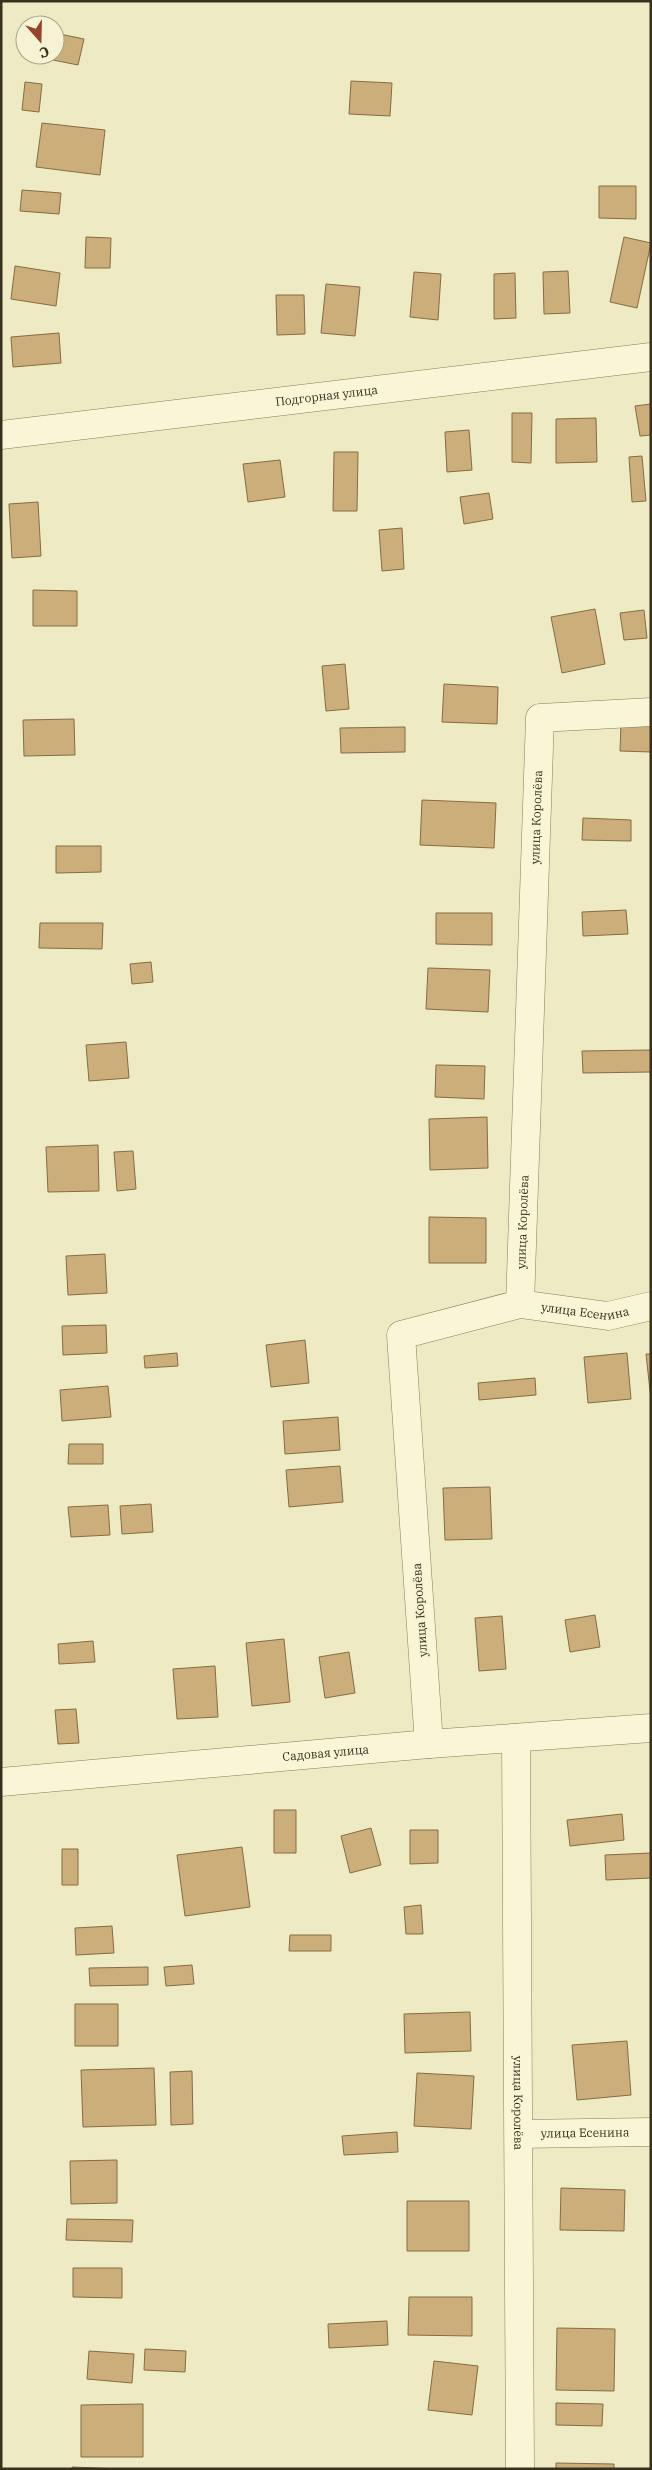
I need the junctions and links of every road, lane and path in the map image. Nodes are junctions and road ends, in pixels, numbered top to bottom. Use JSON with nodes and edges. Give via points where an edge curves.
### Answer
{"nodes":[{"id":1,"x":651,"y":357,"type":"edge"},
{"id":2,"x":1,"y":435,"type":"edge"},
{"id":3,"x":651,"y":712,"type":"edge"},
{"id":4,"x":520,"y":1304,"type":"junction"},
{"id":5,"x":651,"y":1306,"type":"edge"},
{"id":6,"x":651,"y":1728,"type":"edge"},
{"id":7,"x":516,"y":1738,"type":"junction"},
{"id":8,"x":429,"y":1744,"type":"junction"},
{"id":9,"x":1,"y":1782,"type":"edge"},
{"id":10,"x":651,"y":2132,"type":"edge"},
{"id":11,"x":519,"y":2134,"type":"junction"},
{"id":12,"x":520,"y":2469,"type":"edge"}],
"edges":[{"from":1,"to":2,"type":"street","name":"Подгорная улица"},
{"from":3,"to":4,"type":"street","name":"улица Королёва","via":[[540,718]]},
{"from":4,"to":5,"type":"street","name":"улица Есенина","via":[[608,1316]]},
{"from":4,"to":8,"type":"street","name":"улица Королёва","via":[[401,1335]]},
{"from":6,"to":7,"type":"street","name":"Садовая улица"},
{"from":7,"to":8,"type":"street","name":"Садовая улица"},
{"from":7,"to":11,"type":"street","name":"улица Королёва"},
{"from":8,"to":9,"type":"street","name":"Садовая улица"},
{"from":10,"to":11,"type":"street","name":"улица Есенина"},
{"from":11,"to":12,"type":"street","name":"улица Королёва"}]}
